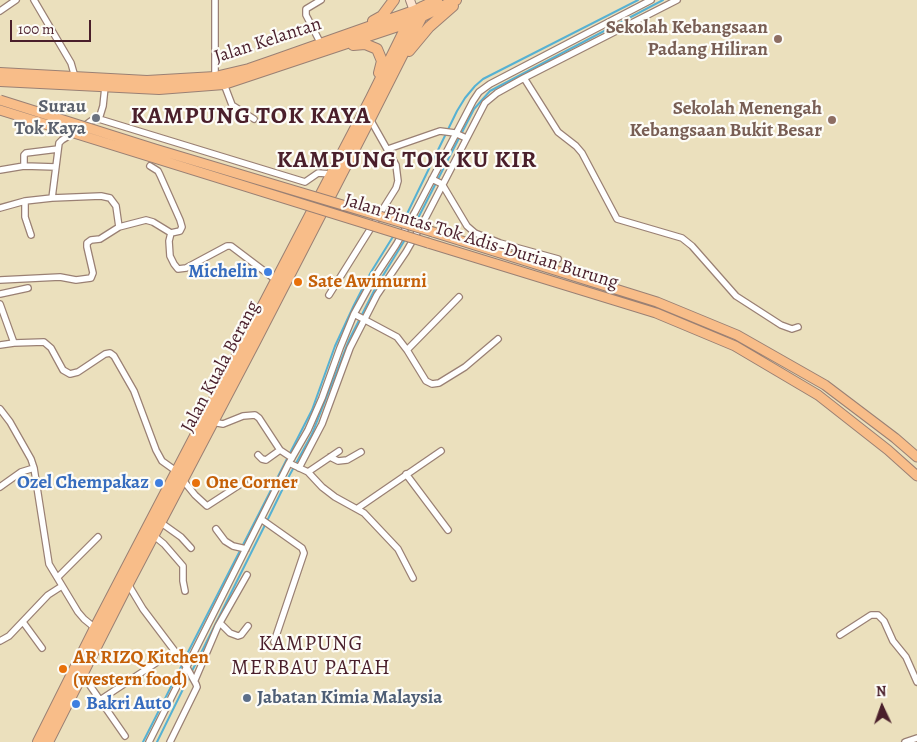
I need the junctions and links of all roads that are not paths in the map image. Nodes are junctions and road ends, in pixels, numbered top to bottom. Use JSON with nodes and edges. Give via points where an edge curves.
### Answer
{"nodes":[{"id":1,"x":16,"y":0,"type":"edge"},
{"id":2,"x":34,"y":0,"type":"edge"},
{"id":3,"x":215,"y":0,"type":"edge"},
{"id":4,"x":320,"y":0,"type":"edge"},
{"id":5,"x":394,"y":0,"type":"edge"},
{"id":6,"x":410,"y":0,"type":"edge"},
{"id":7,"x":437,"y":0,"type":"edge"},
{"id":8,"x":456,"y":0,"type":"edge"},
{"id":9,"x":462,"y":0,"type":"edge"},
{"id":10,"x":651,"y":0,"type":"edge"},
{"id":11,"x":676,"y":0,"type":"edge"},
{"id":12,"x":419,"y":9,"type":"edge"},
{"id":13,"x":0,"y":11,"type":"edge"},
{"id":14,"x":410,"y":22,"type":"junction"},
{"id":15,"x":350,"y":33,"type":"junction"},
{"id":16,"x":321,"y":44,"type":"junction"},
{"id":17,"x":333,"y":49,"type":"junction"},
{"id":18,"x":396,"y":68,"type":"junction"},
{"id":19,"x":0,"y":72,"type":"edge"},
{"id":20,"x":75,"y":77,"type":"junction"},
{"id":21,"x":215,"y":77,"type":"junction"},
{"id":22,"x":524,"y":78,"type":"junction"},
{"id":23,"x":0,"y":81,"type":"edge"},
{"id":24,"x":224,"y":84,"type":"junction"},
{"id":25,"x":104,"y":87,"type":"junction"},
{"id":26,"x":370,"y":98,"type":"junction"},
{"id":27,"x":0,"y":100,"type":"edge"},
{"id":28,"x":0,"y":110,"type":"edge"},
{"id":29,"x":99,"y":119,"type":"junction"},
{"id":30,"x":254,"y":119,"type":"dead end"},
{"id":31,"x":370,"y":119,"type":"junction"},
{"id":32,"x":461,"y":136,"type":"junction"},
{"id":33,"x":58,"y":149,"type":"junction"},
{"id":34,"x":388,"y":149,"type":"junction"},
{"id":35,"x":24,"y":166,"type":"junction"},
{"id":36,"x":150,"y":166,"type":"dead end"},
{"id":37,"x":56,"y":167,"type":"junction"},
{"id":38,"x":0,"y":170,"type":"edge"},
{"id":39,"x":331,"y":174,"type":"junction"},
{"id":40,"x":437,"y":181,"type":"junction"},
{"id":41,"x":52,"y":198,"type":"junction"},
{"id":42,"x":25,"y":201,"type":"junction"},
{"id":43,"x":0,"y":208,"type":"edge"},
{"id":44,"x":119,"y":227,"type":"junction"},
{"id":45,"x":171,"y":233,"type":"junction"},
{"id":46,"x":31,"y":235,"type":"dead end"},
{"id":47,"x":558,"y":259,"type":"dead end"},
{"id":48,"x":0,"y":280,"type":"edge"},
{"id":49,"x":276,"y":280,"type":"junction"},
{"id":50,"x":28,"y":288,"type":"dead end"},
{"id":51,"x":0,"y":294,"type":"edge"},
{"id":52,"x":329,"y":295,"type":"dead end"},
{"id":53,"x":459,"y":297,"type":"dead end"},
{"id":54,"x":0,"y":304,"type":"edge"},
{"id":55,"x":360,"y":317,"type":"junction"},
{"id":56,"x":798,"y":327,"type":"dead end"},
{"id":57,"x":498,"y":339,"type":"dead end"},
{"id":58,"x":255,"y":342,"type":"junction"},
{"id":59,"x":14,"y":343,"type":"junction"},
{"id":60,"x":0,"y":345,"type":"edge"},
{"id":61,"x":407,"y":350,"type":"junction"},
{"id":62,"x":229,"y":369,"type":"junction"},
{"id":63,"x":0,"y":409,"type":"edge"},
{"id":64,"x":207,"y":425,"type":"junction"},
{"id":65,"x":339,"y":451,"type":"dead end"},
{"id":66,"x":441,"y":451,"type":"dead end"},
{"id":67,"x":361,"y":452,"type":"dead end"},
{"id":68,"x":258,"y":455,"type":"dead end"},
{"id":69,"x":330,"y":457,"type":"junction"},
{"id":70,"x":917,"y":457,"type":"edge"},
{"id":71,"x":290,"y":460,"type":"junction"},
{"id":72,"x":34,"y":468,"type":"junction"},
{"id":73,"x":308,"y":472,"type":"junction"},
{"id":74,"x":406,"y":474,"type":"junction"},
{"id":75,"x":179,"y":475,"type":"junction"},
{"id":76,"x":917,"y":476,"type":"edge"},
{"id":77,"x":244,"y":482,"type":"dead end"},
{"id":78,"x":0,"y":487,"type":"edge"},
{"id":79,"x":358,"y":508,"type":"junction"},
{"id":80,"x":263,"y":520,"type":"junction"},
{"id":81,"x":160,"y":522,"type":"junction"},
{"id":82,"x":216,"y":529,"type":"dead end"},
{"id":83,"x":448,"y":530,"type":"dead end"},
{"id":84,"x":153,"y":535,"type":"junction"},
{"id":85,"x":98,"y":536,"type":"dead end"},
{"id":86,"x":191,"y":548,"type":"dead end"},
{"id":87,"x":243,"y":548,"type":"junction"},
{"id":88,"x":247,"y":575,"type":"dead end"},
{"id":89,"x":58,"y":577,"type":"junction"},
{"id":90,"x":413,"y":578,"type":"dead end"},
{"id":91,"x":128,"y":584,"type":"junction"},
{"id":92,"x":62,"y":586,"type":"junction"},
{"id":93,"x":186,"y":591,"type":"dead end"},
{"id":94,"x":229,"y":596,"type":"junction"},
{"id":95,"x":22,"y":622,"type":"junction"},
{"id":96,"x":215,"y":623,"type":"junction"},
{"id":97,"x":248,"y":626,"type":"dead end"},
{"id":98,"x":95,"y":628,"type":"junction"},
{"id":99,"x":840,"y":635,"type":"dead end"},
{"id":100,"x":0,"y":641,"type":"edge"},
{"id":101,"x":274,"y":642,"type":"dead end"},
{"id":102,"x":42,"y":648,"type":"dead end"},
{"id":103,"x":174,"y":651,"type":"junction"},
{"id":104,"x":188,"y":668,"type":"junction"},
{"id":105,"x":82,"y":674,"type":"junction"},
{"id":106,"x":194,"y":680,"type":"junction"},
{"id":107,"x":917,"y":682,"type":"edge"},
{"id":108,"x":100,"y":700,"type":"junction"},
{"id":109,"x":125,"y":736,"type":"dead end"},
{"id":110,"x":917,"y":738,"type":"edge"},
{"id":111,"x":151,"y":741,"type":"edge"},
{"id":112,"x":38,"y":742,"type":"edge"},
{"id":113,"x":48,"y":742,"type":"edge"},
{"id":114,"x":170,"y":742,"type":"edge"},
{"id":115,"x":905,"y":742,"type":"edge"}],
"edges":[{"from":1,"to":13,"type":"street"},
{"from":2,"to":20,"type":"street","via":[[71,63]]},
{"from":3,"to":21,"type":"street"},
{"from":4,"to":16,"type":"street","via":[[306,9],[306,14]]},
{"from":5,"to":15,"type":"highway","via":[[382,16]]},
{"from":6,"to":12,"type":"main road"},
{"from":7,"to":12,"type":"highway"},
{"from":8,"to":12,"type":"highway"},
{"from":9,"to":18,"type":"highway","via":[[429,27]]},
{"from":10,"to":32,"type":"street","via":[[484,88],[473,101]]},
{"from":11,"to":22,"type":"street"},
{"from":12,"to":14,"type":"highway","name":"Jalan Kelantan"},
{"from":12,"to":15,"type":"highway","name":"Jalan Kelantan"},
{"from":12,"to":18,"type":"highway","name":"Jalan Kuala Berang"},
{"from":14,"to":17,"type":"highway","name":"Jalan Kelantan"},
{"from":14,"to":26,"type":"highway","name":"Jalan Kuala Berang"},
{"from":15,"to":16,"type":"highway","name":"Jalan Kelantan"},
{"from":16,"to":21,"type":"highway","name":"Jalan Kelantan"},
{"from":17,"to":24,"type":"highway","name":"Jalan Kelantan"},
{"from":17,"to":26,"type":"highway","via":[[365,44],[377,49],[382,61],[381,70]]},
{"from":18,"to":31,"type":"highway","name":"Jalan Kuala Berang"},
{"from":19,"to":20,"type":"highway","name":"Jalan Kelantan"},
{"from":20,"to":21,"type":"highway","name":"Jalan Kelantan","via":[[147,81]]},
{"from":22,"to":32,"type":"street","via":[[485,103]]},
{"from":22,"to":56,"type":"street","via":[[558,132],[582,153],[617,219],[682,238],[736,296],[782,325],[792,329]]},
{"from":23,"to":25,"type":"highway","name":"Jalan Kelantan"},
{"from":24,"to":25,"type":"highway","name":"Jalan Kelantan","via":[[159,89]]},
{"from":24,"to":30,"type":"street","via":[[232,106]]},
{"from":25,"to":29,"type":"street","via":[[104,106]]},
{"from":26,"to":39,"type":"highway","name":"Jalan Kuala Berang"},
{"from":27,"to":70,"type":"main road","name":"Jalan Pintas Tok Adis-Durian Burung","bridge":true,"via":[[657,302],[736,335],[825,385]]},
{"from":28,"to":76,"type":"main road","name":"Jalan Pintas Tok Adis-Durian Burung","bridge":true,"via":[[656,313],[735,346],[818,395]]},
{"from":29,"to":33,"type":"street","via":[[62,140]]},
{"from":29,"to":39,"type":"street","via":[[305,182],[318,173]]},
{"from":31,"to":34,"type":"street"},
{"from":31,"to":58,"type":"highway","name":"Jalan Kuala Berang"},
{"from":32,"to":34,"type":"street","via":[[447,131],[433,133]]},
{"from":32,"to":40,"type":"street"},
{"from":32,"to":40,"type":"street"},
{"from":33,"to":35,"type":"street","via":[[26,152]]},
{"from":33,"to":37,"type":"street"},
{"from":34,"to":52,"type":"street","via":[[398,172],[396,188]]},
{"from":35,"to":37,"type":"street"},
{"from":35,"to":38,"type":"street"},
{"from":36,"to":45,"type":"street","via":[[158,171],[182,224],[180,231]]},
{"from":37,"to":41,"type":"street"},
{"from":39,"to":49,"type":"highway","name":"Jalan Kuala Berang"},
{"from":40,"to":47,"type":"street","via":[[475,233]]},
{"from":40,"to":55,"type":"street","via":[[371,283]]},
{"from":40,"to":55,"type":"street","via":[[426,217],[377,296]]},
{"from":41,"to":42,"type":"street"},
{"from":41,"to":44,"type":"street","via":[[105,196],[114,202]]},
{"from":42,"to":43,"type":"street"},
{"from":42,"to":46,"type":"street","via":[[25,217]]},
{"from":44,"to":45,"type":"street","via":[[146,220]]},
{"from":44,"to":48,"type":"street","via":[[88,243],[91,278]]},
{"from":45,"to":49,"type":"street","via":[[170,256],[178,269],[231,246]]},
{"from":49,"to":62,"type":"highway","name":"Jalan Kuala Berang"},
{"from":50,"to":51,"type":"street"},
{"from":53,"to":61,"type":"street"},
{"from":54,"to":59,"type":"street"},
{"from":55,"to":61,"type":"street","via":[[397,337]]},
{"from":55,"to":71,"type":"street","via":[[340,348],[308,430]]},
{"from":55,"to":71,"type":"street","via":[[322,424]]},
{"from":57,"to":61,"type":"street","via":[[465,367],[432,384],[426,381]]},
{"from":58,"to":62,"type":"highway","via":[[238,367]]},
{"from":58,"to":64,"type":"highway","name":"Jalan Kuala Berang"},
{"from":59,"to":60,"type":"street"},
{"from":59,"to":75,"type":"street","via":[[48,344],[63,370],[70,374],[105,354],[114,356],[134,391],[162,461]]},
{"from":62,"to":64,"type":"highway","name":"Jalan Kuala Berang"},
{"from":63,"to":72,"type":"street"},
{"from":64,"to":71,"type":"street","via":[[255,415]]},
{"from":64,"to":75,"type":"highway","name":"Jalan Kuala Berang"},
{"from":65,"to":69,"type":"street"},
{"from":66,"to":74,"type":"street"},
{"from":67,"to":69,"type":"street","via":[[346,460]]},
{"from":68,"to":71,"type":"street","via":[[266,460]]},
{"from":69,"to":73,"type":"street"},
{"from":71,"to":73,"type":"street"},
{"from":71,"to":80,"type":"street"},
{"from":72,"to":78,"type":"street"},
{"from":72,"to":89,"type":"street","via":[[49,564]]},
{"from":73,"to":79,"type":"street","via":[[335,497]]},
{"from":74,"to":79,"type":"street"},
{"from":74,"to":83,"type":"street"},
{"from":75,"to":77,"type":"street","via":[[207,506]]},
{"from":75,"to":81,"type":"highway","name":"Jalan Kuala Berang"},
{"from":75,"to":98,"type":"highway","name":"Jalan Kuala Berang"},
{"from":79,"to":90,"type":"street","via":[[395,545]]},
{"from":80,"to":87,"type":"street"},
{"from":80,"to":101,"type":"street","via":[[302,548],[305,554]]},
{"from":81,"to":84,"type":"highway","name":"Jalan Kuala Berang"},
{"from":81,"to":86,"type":"street"},
{"from":82,"to":87,"type":"street","via":[[225,541]]},
{"from":84,"to":91,"type":"highway","name":"Jalan Kuala Berang"},
{"from":84,"to":93,"type":"street","via":[[183,566],[182,581]]},
{"from":85,"to":89,"type":"street"},
{"from":87,"to":94,"type":"street"},
{"from":88,"to":94,"type":"street"},
{"from":89,"to":92,"type":"street"},
{"from":91,"to":103,"type":"street"},
{"from":91,"to":105,"type":"highway","name":"Jalan Kuala Berang"},
{"from":92,"to":95,"type":"street","via":[[48,595]]},
{"from":92,"to":98,"type":"street","via":[[84,619]]},
{"from":94,"to":96,"type":"street"},
{"from":94,"to":96,"type":"street"},
{"from":95,"to":100,"type":"street"},
{"from":95,"to":102,"type":"street"},
{"from":96,"to":97,"type":"street","via":[[238,636]]},
{"from":96,"to":104,"type":"street"},
{"from":96,"to":106,"type":"street"},
{"from":98,"to":112,"type":"highway","name":"Jalan Kuala Berang"},
{"from":99,"to":107,"type":"street","via":[[871,615],[878,614],[906,657]]},
{"from":103,"to":104,"type":"street"},
{"from":103,"to":108,"type":"street"},
{"from":104,"to":106,"type":"street"},
{"from":104,"to":111,"type":"street"},
{"from":105,"to":108,"type":"street"},
{"from":105,"to":113,"type":"highway","name":"Jalan Kuala Berang"},
{"from":106,"to":114,"type":"street","via":[[197,687]]},
{"from":108,"to":109,"type":"street"},
{"from":110,"to":115,"type":"street"}]}
